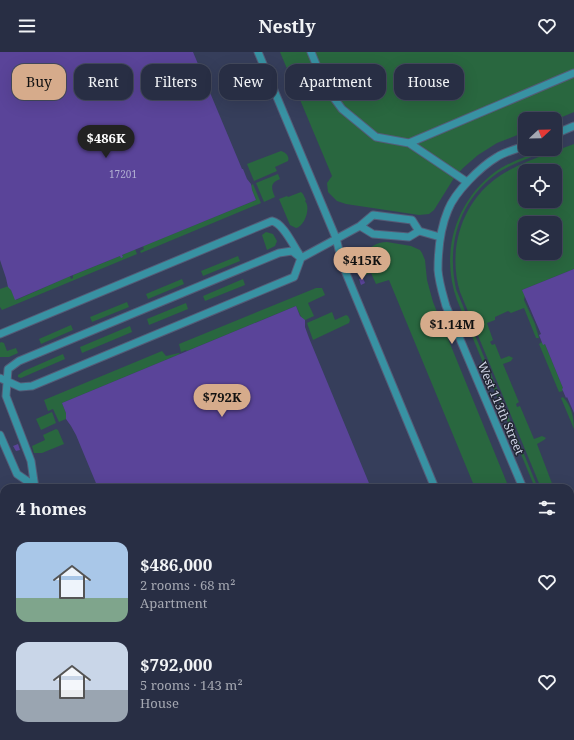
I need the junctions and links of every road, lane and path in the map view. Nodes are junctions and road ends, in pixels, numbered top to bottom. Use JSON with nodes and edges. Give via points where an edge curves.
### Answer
{"nodes":[{"id":1,"x":258,"y":52,"type":"edge"},
{"id":2,"x":311,"y":52,"type":"edge"},
{"id":3,"x":574,"y":73,"type":"edge"},
{"id":4,"x":574,"y":126,"type":"edge"},
{"id":5,"x":562,"y":131,"type":"edge"},
{"id":6,"x":409,"y":143,"type":"junction"},
{"id":7,"x":518,"y":149,"type":"edge"},
{"id":8,"x":467,"y":182,"type":"junction"},
{"id":9,"x":360,"y":226,"type":"junction"},
{"id":10,"x":419,"y":231,"type":"junction"},
{"id":11,"x":440,"y":237,"type":"junction"},
{"id":12,"x":336,"y":238,"type":"junction"},
{"id":13,"x":301,"y":258,"type":"junction"},
{"id":14,"x":0,"y":334,"type":"edge"},
{"id":15,"x":3,"y":379,"type":"edge"},
{"id":16,"x":0,"y":435,"type":"edge"},
{"id":17,"x":31,"y":484,"type":"edge"},
{"id":18,"x":34,"y":484,"type":"edge"},
{"id":19,"x":433,"y":484,"type":"edge"},
{"id":20,"x":521,"y":484,"type":"edge"}],
"edges":[{"from":1,"to":12,"type":"street"},
{"from":2,"to":6,"type":"street","via":[[325,86],[342,109],[376,137]]},
{"from":3,"to":6,"type":"street"},
{"from":4,"to":5,"type":"street"},
{"from":6,"to":8,"type":"street"},
{"from":7,"to":8,"type":"street","name":"West 113th Street","via":[[497,157]]},
{"from":8,"to":11,"type":"street","name":"West 113th Street","via":[[448,209]]},
{"from":9,"to":10,"type":"street","via":[[373,234],[410,237]]},
{"from":9,"to":10,"type":"street","via":[[373,215],[412,220]]},
{"from":9,"to":12,"type":"street"},
{"from":10,"to":11,"type":"street"},
{"from":11,"to":20,"type":"street","name":"West 113th Street","via":[[438,271],[446,306]]},
{"from":12,"to":13,"type":"street"},
{"from":12,"to":19,"type":"street","via":[[343,266]]},
{"from":13,"to":14,"type":"street","via":[[280,226],[272,221]]},
{"from":13,"to":15,"type":"street","via":[[292,251],[279,253],[19,361],[8,369]]},
{"from":13,"to":15,"type":"street","via":[[294,276],[32,386],[20,387]]},
{"from":15,"to":18,"type":"street","via":[[6,396],[31,461]]},
{"from":16,"to":17,"type":"street","via":[[17,474]]}]}
